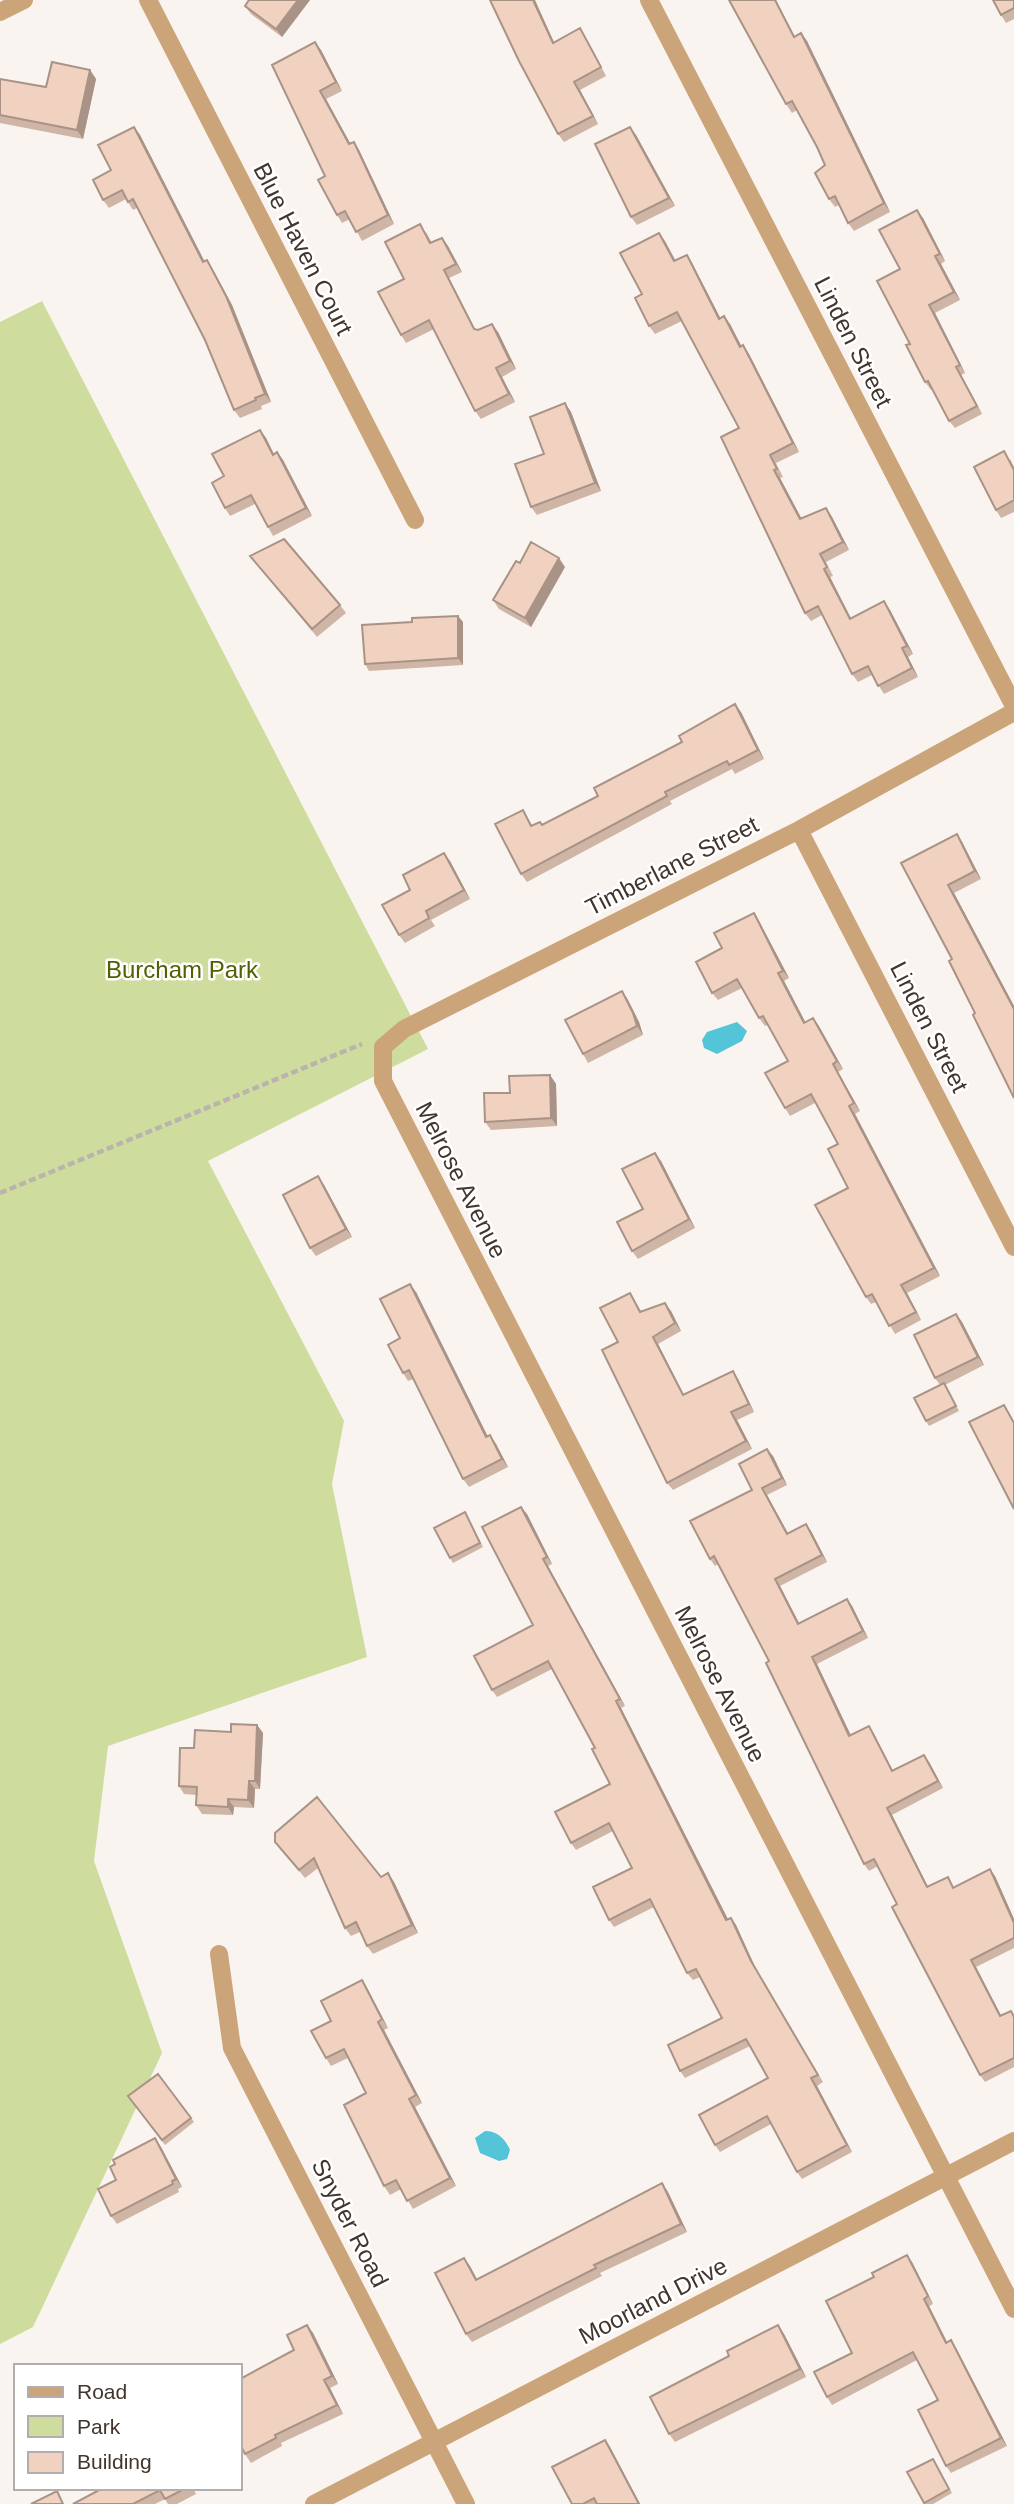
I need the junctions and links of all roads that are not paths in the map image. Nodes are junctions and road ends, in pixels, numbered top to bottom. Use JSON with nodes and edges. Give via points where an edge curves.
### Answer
{"nodes":[{"id":1,"x":24,"y":0,"type":"edge"},
{"id":2,"x":148,"y":0,"type":"edge"},
{"id":3,"x":649,"y":0,"type":"edge"},
{"id":4,"x":0,"y":12,"type":"edge"},
{"id":5,"x":415,"y":520,"type":"dead end"},
{"id":6,"x":1014,"y":706,"type":"edge"},
{"id":7,"x":1014,"y":712,"type":"edge"},
{"id":8,"x":799,"y":830,"type":"junction"},
{"id":9,"x":383,"y":1082,"type":"joint"},
{"id":10,"x":1014,"y":1247,"type":"edge"},
{"id":11,"x":219,"y":1954,"type":"dead end"},
{"id":12,"x":1014,"y":2141,"type":"edge"},
{"id":13,"x":946,"y":2177,"type":"junction"},
{"id":14,"x":1014,"y":2309,"type":"edge"},
{"id":15,"x":434,"y":2441,"type":"junction"},
{"id":16,"x":314,"y":2504,"type":"edge"},
{"id":17,"x":466,"y":2504,"type":"edge"}],
"edges":[{"from":1,"to":4,"type":"street"},
{"from":2,"to":5,"type":"street","name":"Blue Haven Court"},
{"from":3,"to":6,"type":"street","name":"Linden Street"},
{"from":7,"to":8,"type":"street","name":"Timberlane Street"},
{"from":8,"to":9,"type":"street","name":"Timberlane Street","via":[[404,1029],[383,1047]]},
{"from":8,"to":10,"type":"street","name":"Linden Street"},
{"from":9,"to":13,"type":"street","name":"Melrose Avenue"},
{"from":11,"to":15,"type":"street","name":"Snyder Road","via":[[232,2048]]},
{"from":12,"to":13,"type":"street","name":"Moorland Drive"},
{"from":13,"to":14,"type":"street","name":"Melrose Avenue"},
{"from":13,"to":15,"type":"street","name":"Moorland Drive"},
{"from":15,"to":16,"type":"street","name":"Moorland Drive"},
{"from":15,"to":17,"type":"street","name":"Snyder Road"}]}
